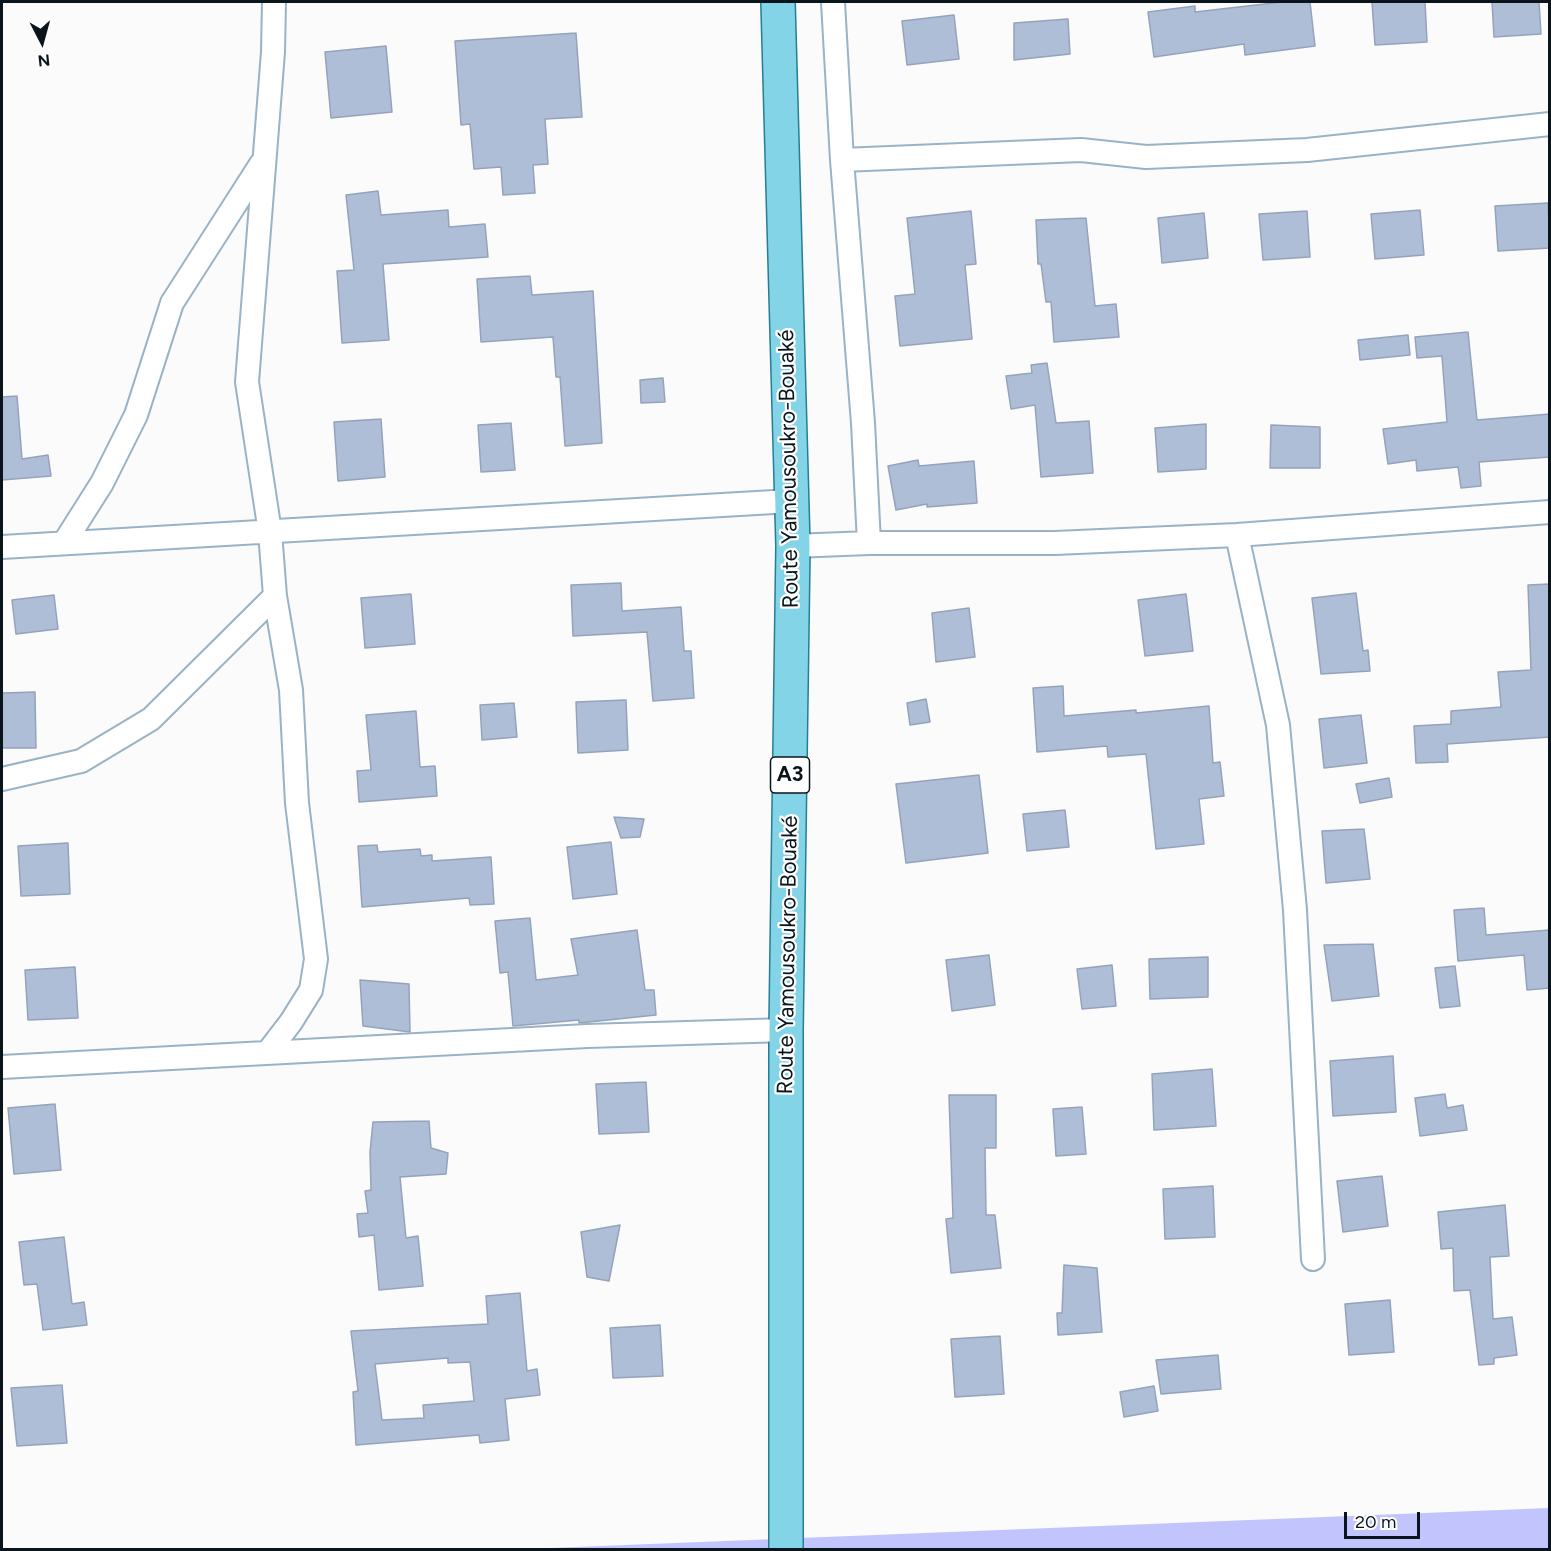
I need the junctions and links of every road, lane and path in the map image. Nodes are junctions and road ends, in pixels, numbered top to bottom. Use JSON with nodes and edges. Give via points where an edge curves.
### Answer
{"nodes":[{"id":1,"x":274,"y":2,"type":"edge"},
{"id":2,"x":778,"y":2,"type":"edge"},
{"id":3,"x":833,"y":2,"type":"edge"},
{"id":4,"x":1550,"y":124,"type":"edge"},
{"id":5,"x":264,"y":160,"type":"junction"},
{"id":6,"x":842,"y":160,"type":"junction"},
{"id":7,"x":791,"y":501,"type":"junction"},
{"id":8,"x":1550,"y":512,"type":"edge"},
{"id":9,"x":270,"y":532,"type":"junction"},
{"id":10,"x":1236,"y":535,"type":"junction"},
{"id":11,"x":64,"y":543,"type":"junction"},
{"id":12,"x":869,"y":543,"type":"junction"},
{"id":13,"x":793,"y":546,"type":"junction"},
{"id":14,"x":2,"y":547,"type":"edge"},
{"id":15,"x":275,"y":596,"type":"junction"},
{"id":16,"x":2,"y":779,"type":"edge"},
{"id":17,"x":786,"y":1030,"type":"junction"},
{"id":18,"x":268,"y":1052,"type":"junction"},
{"id":19,"x":2,"y":1067,"type":"edge"},
{"id":20,"x":1313,"y":1259,"type":"dead end"},
{"id":21,"x":786,"y":1550,"type":"edge"}],
"edges":[{"from":1,"to":5,"type":"street"},
{"from":2,"to":7,"type":"main road","name":"Route Yamousoukro-Bouaké","number":"A3"},
{"from":3,"to":6,"type":"street"},
{"from":4,"to":6,"type":"street","via":[[1307,150],[1146,157],[1081,150]]},
{"from":5,"to":9,"type":"street","via":[[247,382]]},
{"from":5,"to":11,"type":"street","via":[[172,303],[136,415],[102,483]]},
{"from":6,"to":12,"type":"street"},
{"from":7,"to":9,"type":"street"},
{"from":7,"to":13,"type":"main road","name":"Route Yamousoukro-Bouaké","number":"A3"},
{"from":8,"to":10,"type":"street"},
{"from":9,"to":11,"type":"street"},
{"from":9,"to":15,"type":"street"},
{"from":10,"to":12,"type":"street","via":[[1056,543]]},
{"from":10,"to":20,"type":"street","via":[[1278,725],[1295,910]]},
{"from":11,"to":14,"type":"street"},
{"from":12,"to":13,"type":"street"},
{"from":13,"to":17,"type":"main road","name":"Route Yamousoukro-Bouaké","number":"A3"},
{"from":15,"to":16,"type":"street","via":[[151,719],[81,761]]},
{"from":15,"to":18,"type":"street","via":[[291,690],[297,803],[316,959],[311,990]]},
{"from":17,"to":18,"type":"street"},
{"from":17,"to":21,"type":"main road","name":"Route Yamousoukro-Bouaké","number":"A3"},
{"from":18,"to":19,"type":"street"}]}
